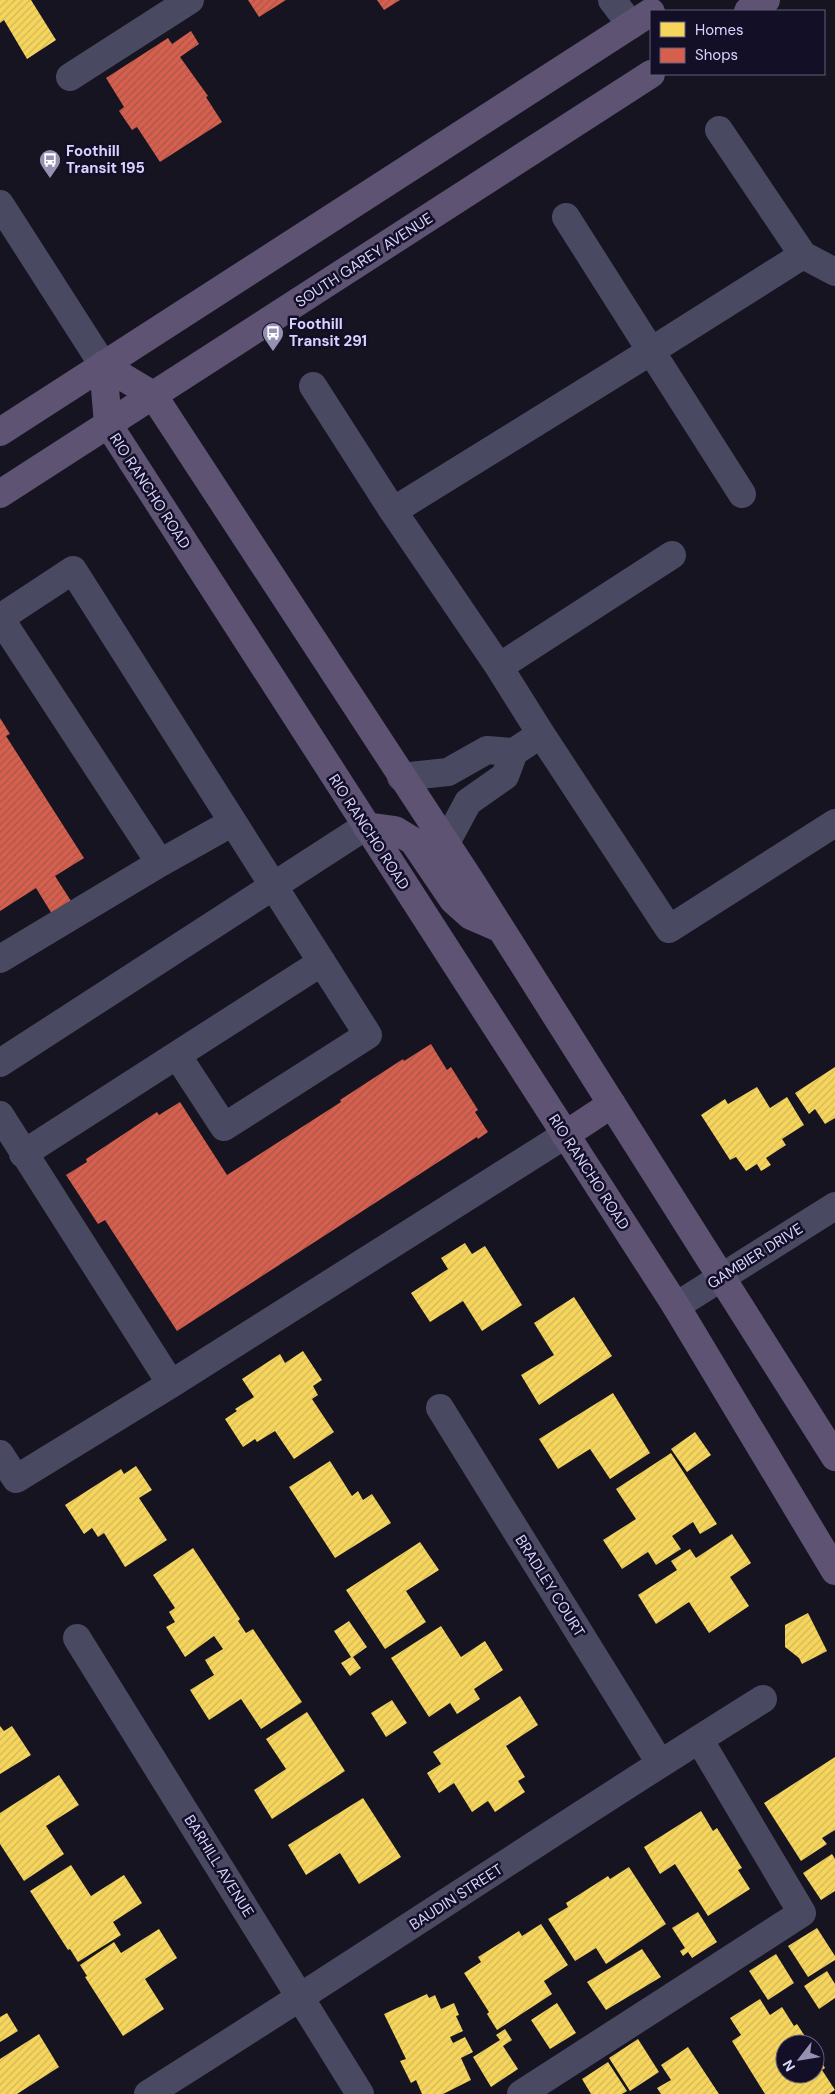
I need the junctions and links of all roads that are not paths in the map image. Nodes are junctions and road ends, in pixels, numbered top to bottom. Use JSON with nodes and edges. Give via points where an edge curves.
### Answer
{"nodes":[{"id":1,"x":190,"y":0,"type":"edge"},
{"id":2,"x":612,"y":0,"type":"edge"},
{"id":3,"x":670,"y":0,"type":"edge"},
{"id":4,"x":766,"y":0,"type":"edge"},
{"id":5,"x":654,"y":10,"type":"edge"},
{"id":6,"x":750,"y":10,"type":"edge"},
{"id":7,"x":645,"y":16,"type":"edge"},
{"id":8,"x":650,"y":75,"type":"edge"},
{"id":9,"x":70,"y":77,"type":"dead end"},
{"id":10,"x":719,"y":130,"type":"dead end"},
{"id":11,"x":0,"y":204,"type":"edge"},
{"id":12,"x":566,"y":217,"type":"dead end"},
{"id":13,"x":803,"y":255,"type":"junction"},
{"id":14,"x":835,"y":272,"type":"edge"},
{"id":15,"x":652,"y":351,"type":"junction"},
{"id":16,"x":103,"y":365,"type":"junction"},
{"id":17,"x":313,"y":386,"type":"dead end"},
{"id":18,"x":153,"y":395,"type":"junction"},
{"id":19,"x":108,"y":424,"type":"junction"},
{"id":20,"x":0,"y":432,"type":"edge"},
{"id":21,"x":0,"y":494,"type":"edge"},
{"id":22,"x":742,"y":494,"type":"dead end"},
{"id":23,"x":393,"y":511,"type":"junction"},
{"id":24,"x":672,"y":556,"type":"dead end"},
{"id":25,"x":0,"y":618,"type":"edge"},
{"id":26,"x":499,"y":666,"type":"junction"},
{"id":27,"x":541,"y":734,"type":"junction"},
{"id":28,"x":514,"y":752,"type":"junction"},
{"id":29,"x":401,"y":776,"type":"junction"},
{"id":30,"x":233,"y":822,"type":"junction"},
{"id":31,"x":835,"y":823,"type":"edge"},
{"id":32,"x":366,"y":826,"type":"junction"},
{"id":33,"x":446,"y":843,"type":"junction"},
{"id":34,"x":160,"y":863,"type":"junction"},
{"id":35,"x":274,"y":886,"type":"junction"},
{"id":36,"x":501,"y":930,"type":"junction"},
{"id":37,"x":0,"y":959,"type":"edge"},
{"id":38,"x":322,"y":962,"type":"junction"},
{"id":39,"x":177,"y":1055,"type":"junction"},
{"id":40,"x":0,"y":1063,"type":"edge"},
{"id":41,"x":612,"y":1104,"type":"junction"},
{"id":42,"x":0,"y":1115,"type":"edge"},
{"id":43,"x":565,"y":1135,"type":"junction"},
{"id":44,"x":23,"y":1154,"type":"junction"},
{"id":45,"x":835,"y":1206,"type":"edge"},
{"id":46,"x":721,"y":1277,"type":"junction"},
{"id":47,"x":676,"y":1306,"type":"junction"},
{"id":48,"x":171,"y":1384,"type":"junction"},
{"id":49,"x":440,"y":1408,"type":"dead end"},
{"id":50,"x":0,"y":1454,"type":"edge"},
{"id":51,"x":835,"y":1457,"type":"edge"},
{"id":52,"x":8,"y":1483,"type":"edge"},
{"id":53,"x":835,"y":1571,"type":"edge"},
{"id":54,"x":77,"y":1638,"type":"dead end"},
{"id":55,"x":763,"y":1699,"type":"dead end"},
{"id":56,"x":699,"y":1739,"type":"junction"},
{"id":57,"x":660,"y":1763,"type":"junction"},
{"id":58,"x":302,"y":1998,"type":"junction"},
{"id":59,"x":148,"y":2094,"type":"edge"},
{"id":60,"x":360,"y":2094,"type":"edge"},
{"id":61,"x":521,"y":2094,"type":"edge"}],
"edges":[{"from":1,"to":9,"type":"street"},
{"from":2,"to":7,"type":"street"},
{"from":3,"to":5,"type":"main road"},
{"from":4,"to":6,"type":"main road"},
{"from":7,"to":16,"type":"main road"},
{"from":8,"to":18,"type":"main road","name":"SOUTH GAREY AVENUE"},
{"from":10,"to":13,"type":"street"},
{"from":11,"to":16,"type":"street"},
{"from":12,"to":15,"type":"street"},
{"from":13,"to":14,"type":"street"},
{"from":13,"to":15,"type":"street"},
{"from":15,"to":22,"type":"street"},
{"from":15,"to":23,"type":"street"},
{"from":16,"to":18,"type":"main road"},
{"from":16,"to":19,"type":"main road","name":"RIO RANCHO ROAD"},
{"from":16,"to":20,"type":"main road"},
{"from":17,"to":23,"type":"street"},
{"from":18,"to":19,"type":"main road","name":"SOUTH GAREY AVENUE"},
{"from":18,"to":29,"type":"main road"},
{"from":19,"to":21,"type":"main road","name":"SOUTH GAREY AVENUE"},
{"from":19,"to":32,"type":"main road","name":"RIO RANCHO ROAD"},
{"from":23,"to":26,"type":"street"},
{"from":24,"to":26,"type":"street"},
{"from":25,"to":30,"type":"street","via":[[73,570]]},
{"from":25,"to":34,"type":"street"},
{"from":26,"to":27,"type":"street"},
{"from":27,"to":28,"type":"street"},
{"from":27,"to":31,"type":"street","via":[[669,929]]},
{"from":28,"to":29,"type":"street","via":[[487,750],[448,772]]},
{"from":28,"to":33,"type":"street","via":[[505,776],[468,802]]},
{"from":29,"to":33,"type":"main road"},
{"from":30,"to":34,"type":"street"},
{"from":30,"to":35,"type":"street"},
{"from":32,"to":35,"type":"street"},
{"from":32,"to":36,"type":"main road","via":[[395,830],[413,841],[453,900],[471,916]]},
{"from":32,"to":43,"type":"main road","name":"RIO RANCHO ROAD"},
{"from":33,"to":36,"type":"main road"},
{"from":34,"to":37,"type":"street"},
{"from":35,"to":38,"type":"street"},
{"from":35,"to":40,"type":"street"},
{"from":36,"to":41,"type":"main road"},
{"from":38,"to":39,"type":"street"},
{"from":38,"to":39,"type":"street","via":[[368,1035],[224,1127]]},
{"from":39,"to":44,"type":"street"},
{"from":41,"to":43,"type":"main road"},
{"from":41,"to":46,"type":"main road"},
{"from":42,"to":44,"type":"street"},
{"from":43,"to":47,"type":"main road","name":"RIO RANCHO ROAD"},
{"from":43,"to":48,"type":"street"},
{"from":44,"to":48,"type":"street"},
{"from":45,"to":46,"type":"street","name":"GAMBIER DRIVE"},
{"from":46,"to":47,"type":"street","name":"GAMBIER DRIVE"},
{"from":46,"to":51,"type":"main road"},
{"from":47,"to":53,"type":"main road","name":"RIO RANCHO ROAD"},
{"from":48,"to":52,"type":"street"},
{"from":49,"to":57,"type":"street","name":"BRADLEY COURT"},
{"from":50,"to":52,"type":"street"},
{"from":54,"to":58,"type":"street","name":"BARHILL AVENUE"},
{"from":55,"to":56,"type":"street","name":"BAUDIN STREET"},
{"from":56,"to":57,"type":"street","name":"BAUDIN STREET"},
{"from":56,"to":61,"type":"street","via":[[802,1913]]},
{"from":57,"to":58,"type":"street","name":"BAUDIN STREET"},
{"from":58,"to":59,"type":"street","name":"BAUDIN STREET"},
{"from":58,"to":60,"type":"street","name":"BARHILL AVENUE"}]}
